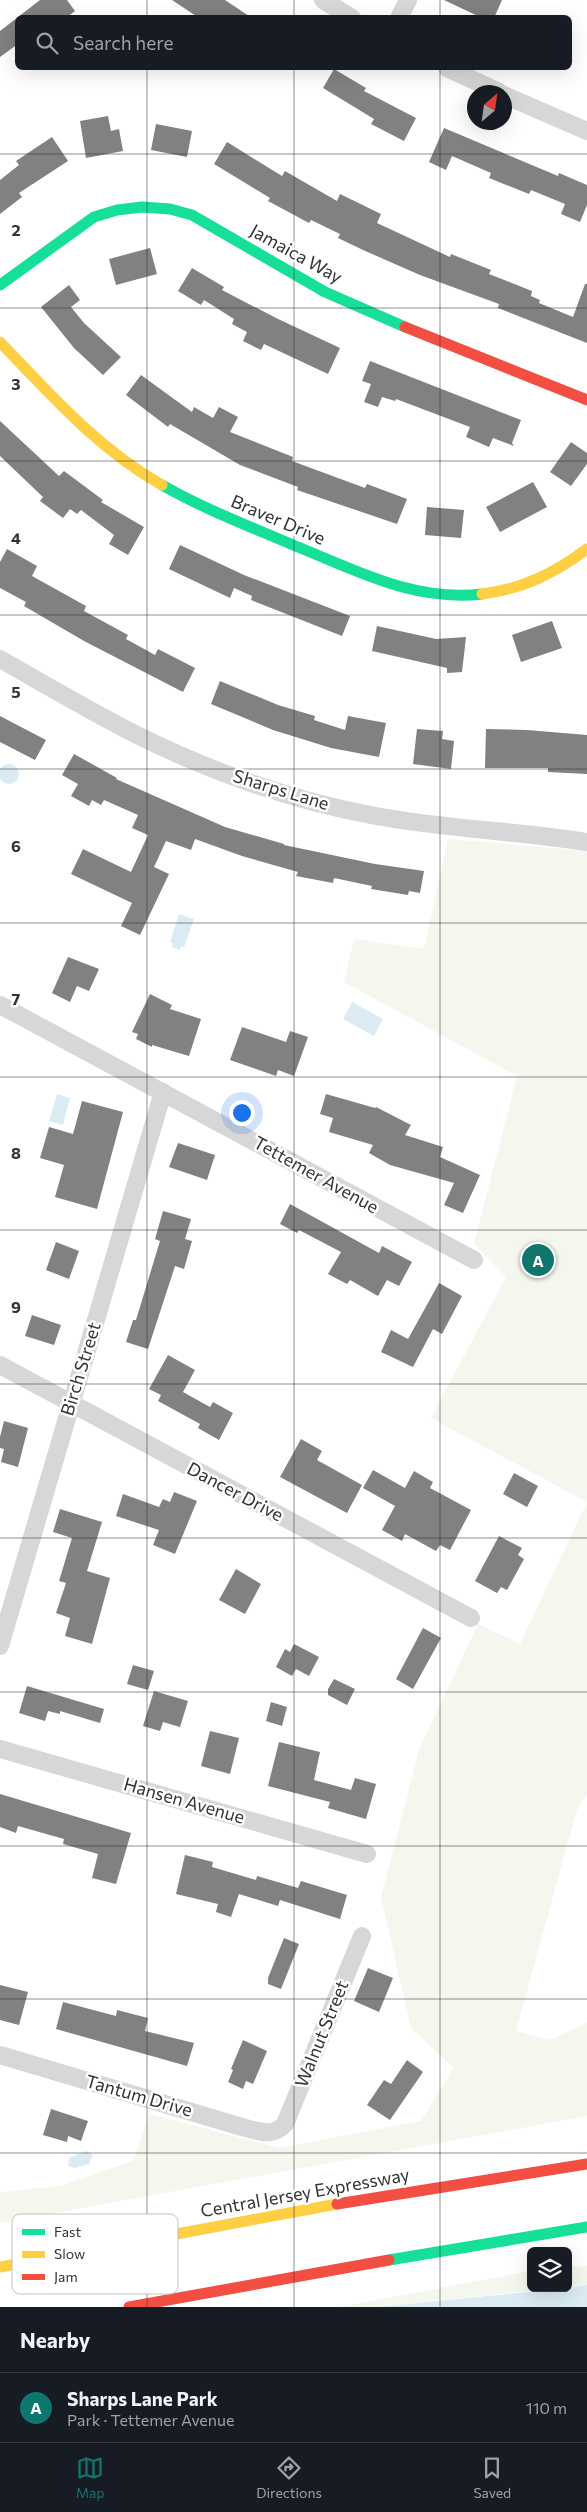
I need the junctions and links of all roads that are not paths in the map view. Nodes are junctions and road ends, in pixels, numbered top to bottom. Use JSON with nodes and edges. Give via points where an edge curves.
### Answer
{"nodes":[{"id":1,"x":323,"y":0,"type":"edge"},
{"id":2,"x":408,"y":0,"type":"edge"},
{"id":3,"x":347,"y":15,"type":"edge"},
{"id":4,"x":400,"y":15,"type":"edge"},
{"id":5,"x":451,"y":70,"type":"edge"},
{"id":6,"x":484,"y":85,"type":"edge"},
{"id":7,"x":512,"y":98,"type":"edge"},
{"id":8,"x":587,"y":131,"type":"edge"},
{"id":9,"x":0,"y":285,"type":"edge"},
{"id":10,"x":0,"y":342,"type":"edge"},
{"id":11,"x":587,"y":400,"type":"edge"},
{"id":12,"x":587,"y":549,"type":"edge"},
{"id":13,"x":0,"y":659,"type":"edge"},
{"id":14,"x":587,"y":842,"type":"edge"},
{"id":15,"x":0,"y":1005,"type":"edge"},
{"id":16,"x":164,"y":1092,"type":"junction"},
{"id":17,"x":474,"y":1260,"type":"dead end"},
{"id":18,"x":0,"y":1365,"type":"edge"},
{"id":19,"x":71,"y":1404,"type":"junction"},
{"id":20,"x":471,"y":1618,"type":"dead end"},
{"id":21,"x":0,"y":1646,"type":"edge"},
{"id":22,"x":0,"y":1749,"type":"edge"},
{"id":23,"x":367,"y":1854,"type":"dead end"},
{"id":24,"x":362,"y":1936,"type":"dead end"},
{"id":25,"x":0,"y":2055,"type":"edge"},
{"id":26,"x":278,"y":2131,"type":"joint"},
{"id":27,"x":587,"y":2164,"type":"edge"},
{"id":28,"x":587,"y":2227,"type":"edge"},
{"id":29,"x":178,"y":2234,"type":"edge"},
{"id":30,"x":129,"y":2307,"type":"edge"}],
"edges":[{"from":1,"to":3,"type":"street"},
{"from":2,"to":4,"type":"street"},
{"from":5,"to":6,"type":"street"},
{"from":7,"to":8,"type":"street"},
{"from":9,"to":11,"type":"main road","name":"Jamaica Way","via":[[94,216],[142,207],[170,209],[192,215],[215,227],[325,292]]},
{"from":10,"to":12,"type":"main road","name":"Braver Drive","via":[[76,421],[116,455],[153,480],[199,506],[396,588],[427,595],[490,594],[521,587],[550,574]]},
{"from":13,"to":14,"type":"street","name":"Sharps Lane","via":[[132,732],[190,760],[312,802],[438,826]]},
{"from":15,"to":16,"type":"street","name":"Tettemer Avenue"},
{"from":16,"to":17,"type":"street","name":"Tettemer Avenue"},
{"from":16,"to":19,"type":"street","name":"Birch Street"},
{"from":18,"to":19,"type":"street","name":"Dancer Drive"},
{"from":19,"to":20,"type":"street","name":"Dancer Drive"},
{"from":19,"to":21,"type":"street","name":"Birch Street"},
{"from":22,"to":23,"type":"street","name":"Hansen Avenue"},
{"from":24,"to":26,"type":"street","name":"Walnut Street","via":[[285,2124]]},
{"from":25,"to":26,"type":"street","name":"Tantum Drive","via":[[242,2127],[267,2133]]},
{"from":27,"to":29,"type":"main road","name":"Central Jersey Expressway","via":[[497,2176]]},
{"from":28,"to":30,"type":"main road"}]}
